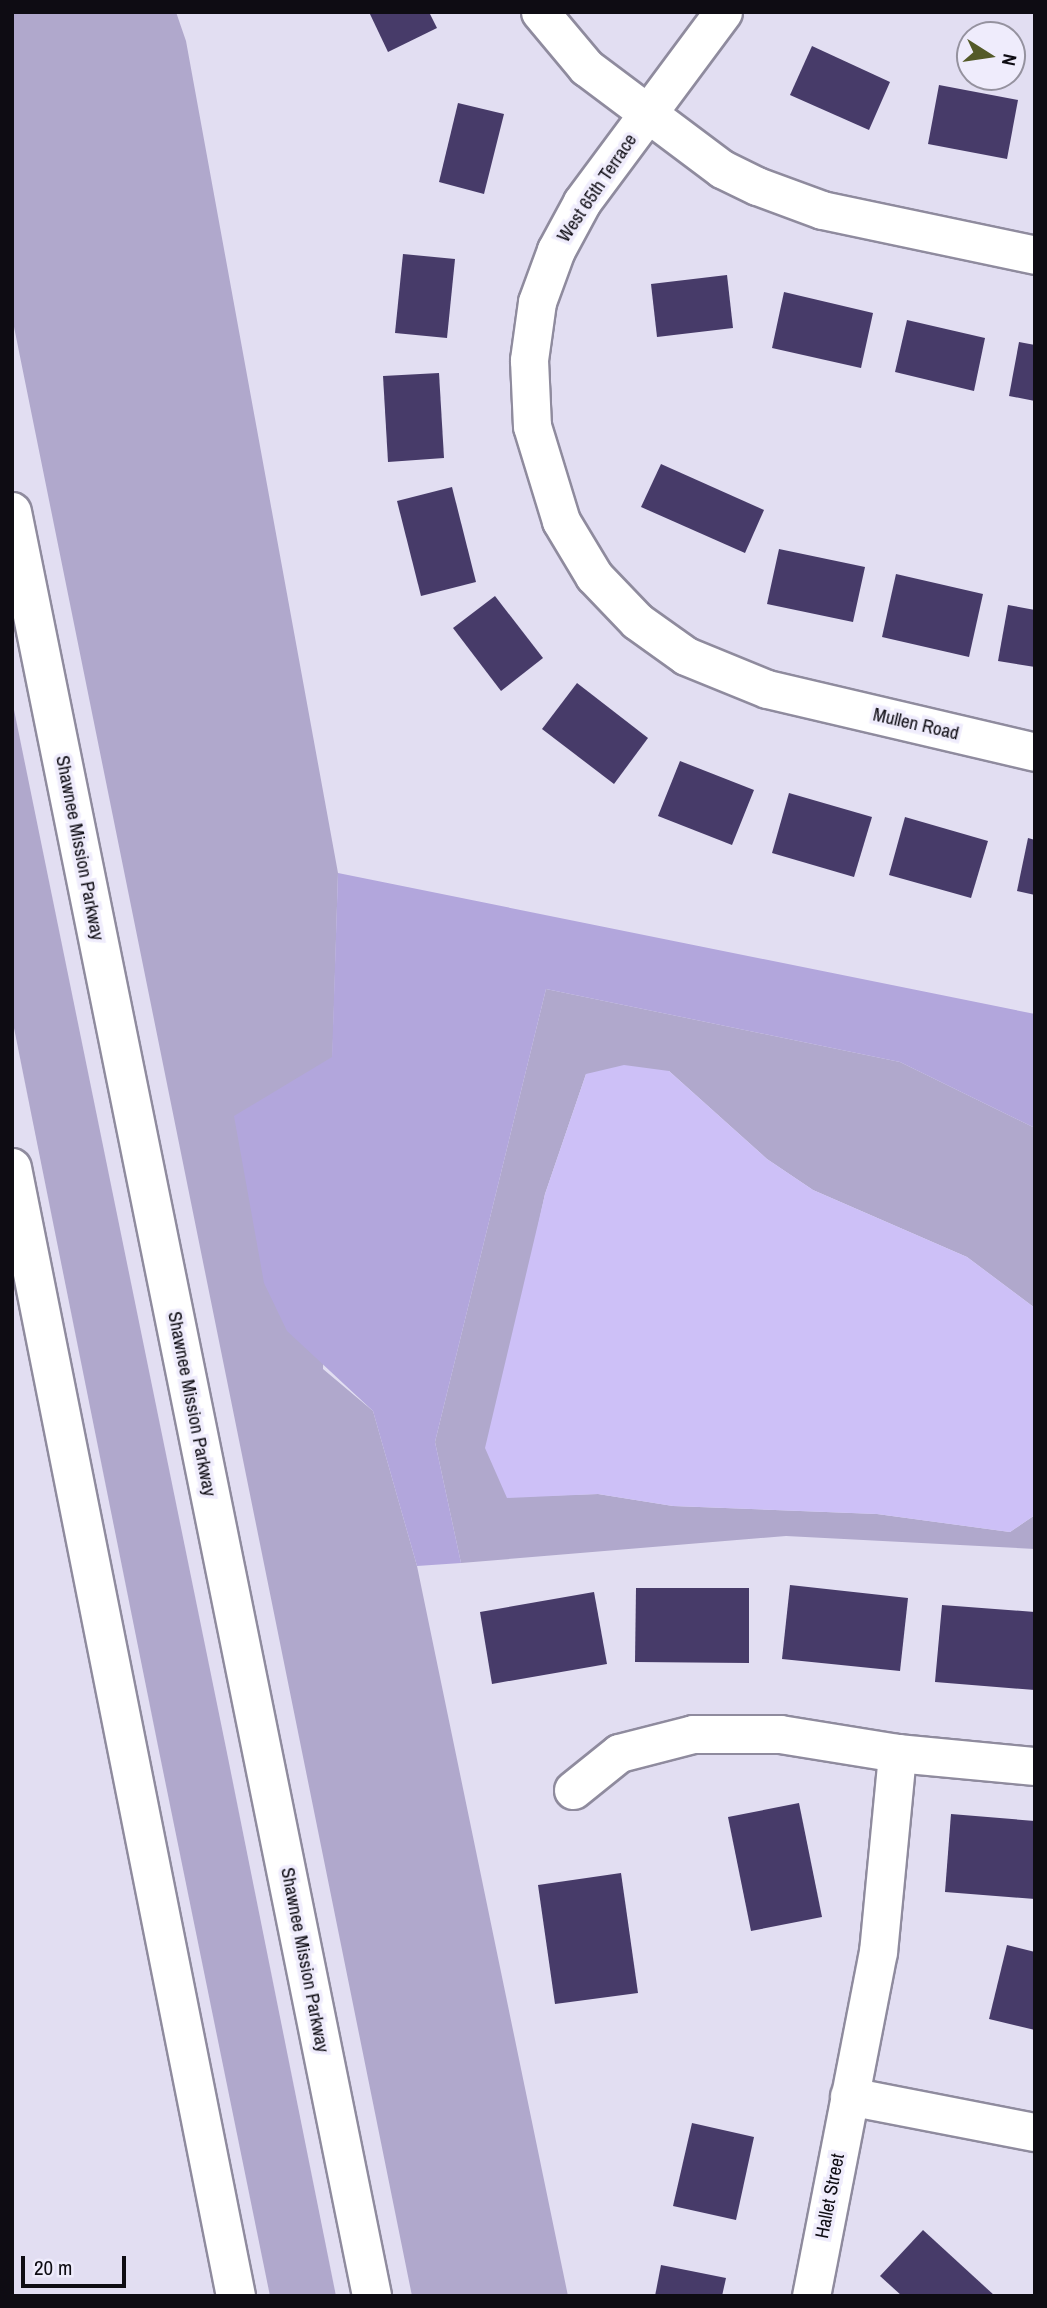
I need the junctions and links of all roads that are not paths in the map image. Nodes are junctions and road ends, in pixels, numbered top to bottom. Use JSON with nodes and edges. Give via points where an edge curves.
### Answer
{"nodes":[{"id":1,"x":540,"y":12,"type":"edge"},
{"id":2,"x":723,"y":12,"type":"edge"},
{"id":3,"x":647,"y":114,"type":"junction"},
{"id":4,"x":1035,"y":255,"type":"edge"},
{"id":5,"x":12,"y":512,"type":"edge"},
{"id":6,"x":797,"y":696,"type":"joint"},
{"id":7,"x":1035,"y":752,"type":"edge"},
{"id":8,"x":12,"y":1168,"type":"edge"},
{"id":9,"x":897,"y":1753,"type":"junction"},
{"id":10,"x":1035,"y":1766,"type":"edge"},
{"id":11,"x":573,"y":1790,"type":"dead end"},
{"id":12,"x":849,"y":2096,"type":"junction"},
{"id":13,"x":1035,"y":2132,"type":"edge"},
{"id":14,"x":236,"y":2296,"type":"edge"},
{"id":15,"x":372,"y":2296,"type":"edge"},
{"id":16,"x":811,"y":2296,"type":"edge"}],
"edges":[{"from":1,"to":3,"type":"street","name":"West 65th Terrace","via":[[586,67]]},
{"from":2,"to":3,"type":"street"},
{"from":3,"to":4,"type":"street","via":[[722,169],[822,210]]},
{"from":3,"to":6,"type":"street","name":"West 65th Terrace","via":[[582,202],[556,250],[537,302],[529,394],[539,459],[561,521],[594,576],[637,621],[686,656],[736,678]]},
{"from":5,"to":15,"type":"highway","name":"Shawnee Mission Parkway"},
{"from":6,"to":7,"type":"street","name":"Mullen Road"},
{"from":8,"to":14,"type":"highway"},
{"from":9,"to":10,"type":"street"},
{"from":9,"to":11,"type":"street","via":[[780,1734],[693,1734],[619,1753]]},
{"from":9,"to":12,"type":"street","name":"Hallet Street","via":[[878,1952]]},
{"from":12,"to":13,"type":"street"},
{"from":12,"to":16,"type":"street","name":"Hallet Street"}]}
